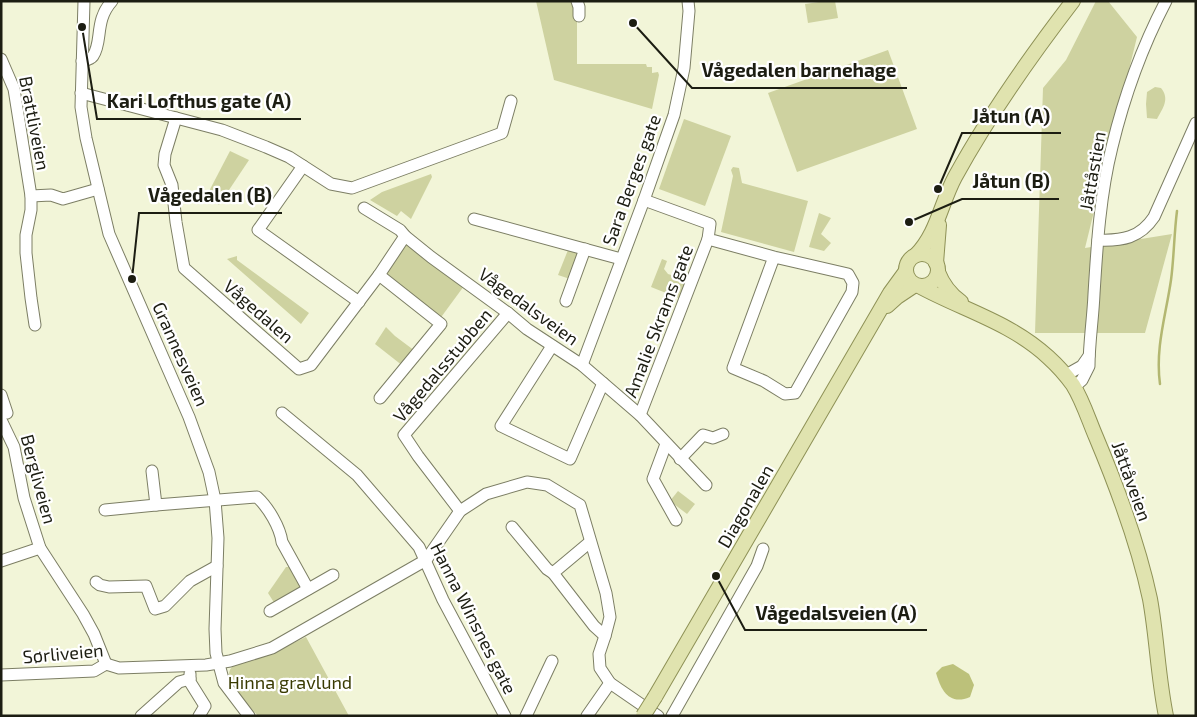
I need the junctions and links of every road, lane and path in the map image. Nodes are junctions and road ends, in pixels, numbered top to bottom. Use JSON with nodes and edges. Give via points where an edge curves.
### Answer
{"nodes":[{"id":1,"x":84,"y":1,"type":"edge"},
{"id":2,"x":112,"y":1,"type":"edge"},
{"id":3,"x":576,"y":1,"type":"edge"},
{"id":4,"x":688,"y":1,"type":"edge"},
{"id":5,"x":1073,"y":1,"type":"edge"},
{"id":6,"x":1166,"y":1,"type":"edge"},
{"id":7,"x":579,"y":16,"type":"dead end"},
{"id":8,"x":1,"y":59,"type":"edge"},
{"id":9,"x":82,"y":61,"type":"junction"},
{"id":10,"x":82,"y":93,"type":"junction"},
{"id":11,"x":511,"y":101,"type":"dead end"},
{"id":12,"x":176,"y":118,"type":"junction"},
{"id":13,"x":1196,"y":123,"type":"edge"},
{"id":14,"x":303,"y":166,"type":"junction"},
{"id":15,"x":98,"y":189,"type":"junction"},
{"id":16,"x":31,"y":196,"type":"junction"},
{"id":17,"x":644,"y":200,"type":"junction"},
{"id":18,"x":364,"y":208,"type":"dead end"},
{"id":19,"x":940,"y":214,"type":"junction"},
{"id":20,"x":474,"y":219,"type":"dead end"},
{"id":21,"x":405,"y":236,"type":"junction"},
{"id":22,"x":708,"y":239,"type":"junction"},
{"id":23,"x":1098,"y":240,"type":"junction"},
{"id":24,"x":585,"y":249,"type":"junction"},
{"id":25,"x":916,"y":255,"type":"junction"},
{"id":26,"x":774,"y":257,"type":"junction"},
{"id":27,"x":621,"y":258,"type":"junction"},
{"id":28,"x":937,"y":268,"type":"junction"},
{"id":29,"x":906,"y":271,"type":"junction"},
{"id":30,"x":379,"y":275,"type":"junction"},
{"id":31,"x":917,"y":286,"type":"junction"},
{"id":32,"x":566,"y":301,"type":"dead end"},
{"id":33,"x":359,"y":302,"type":"junction"},
{"id":34,"x":974,"y":311,"type":"junction"},
{"id":35,"x":508,"y":313,"type":"junction"},
{"id":36,"x":877,"y":316,"type":"junction"},
{"id":37,"x":35,"y":325,"type":"dead end"},
{"id":38,"x":552,"y":346,"type":"junction"},
{"id":39,"x":1089,"y":356,"type":"junction"},
{"id":40,"x":582,"y":365,"type":"junction"},
{"id":41,"x":1066,"y":375,"type":"junction"},
{"id":42,"x":603,"y":383,"type":"junction"},
{"id":43,"x":1074,"y":387,"type":"junction"},
{"id":44,"x":1,"y":396,"type":"edge"},
{"id":45,"x":380,"y":398,"type":"dead end"},
{"id":46,"x":282,"y":413,"type":"dead end"},
{"id":47,"x":640,"y":415,"type":"junction"},
{"id":48,"x":4,"y":417,"type":"edge"},
{"id":49,"x":723,"y":434,"type":"dead end"},
{"id":50,"x":666,"y":444,"type":"junction"},
{"id":51,"x":680,"y":459,"type":"junction"},
{"id":52,"x":152,"y":471,"type":"dead end"},
{"id":53,"x":706,"y":485,"type":"dead end"},
{"id":54,"x":215,"y":500,"type":"junction"},
{"id":55,"x":156,"y":505,"type":"junction"},
{"id":56,"x":105,"y":510,"type":"dead end"},
{"id":57,"x":460,"y":511,"type":"junction"},
{"id":58,"x":676,"y":520,"type":"dead end"},
{"id":59,"x":512,"y":527,"type":"dead end"},
{"id":60,"x":590,"y":542,"type":"junction"},
{"id":61,"x":40,"y":548,"type":"junction"},
{"id":62,"x":763,"y":549,"type":"dead end"},
{"id":63,"x":426,"y":560,"type":"junction"},
{"id":64,"x":1,"y":561,"type":"edge"},
{"id":65,"x":217,"y":566,"type":"junction"},
{"id":66,"x":553,"y":573,"type":"junction"},
{"id":67,"x":334,"y":575,"type":"dead end"},
{"id":68,"x":96,"y":582,"type":"dead end"},
{"id":69,"x":308,"y":589,"type":"junction"},
{"id":70,"x":270,"y":611,"type":"dead end"},
{"id":71,"x":605,"y":636,"type":"junction"},
{"id":72,"x":552,"y":661,"type":"dead end"},
{"id":73,"x":218,"y":663,"type":"junction"},
{"id":74,"x":106,"y":664,"type":"junction"},
{"id":75,"x":190,"y":667,"type":"junction"},
{"id":76,"x":1,"y":675,"type":"edge"},
{"id":77,"x":190,"y":679,"type":"junction"},
{"id":78,"x":610,"y":683,"type":"junction"},
{"id":79,"x":141,"y":716,"type":"edge"},
{"id":80,"x":199,"y":716,"type":"edge"},
{"id":81,"x":249,"y":716,"type":"edge"},
{"id":82,"x":506,"y":716,"type":"edge"},
{"id":83,"x":526,"y":716,"type":"edge"},
{"id":84,"x":587,"y":716,"type":"edge"},
{"id":85,"x":643,"y":716,"type":"edge"},
{"id":86,"x":658,"y":716,"type":"edge"},
{"id":87,"x":672,"y":716,"type":"edge"},
{"id":88,"x":1166,"y":716,"type":"edge"}],
"edges":[{"from":1,"to":9,"type":"street","name":"Grannesveien"},
{"from":2,"to":9,"type":"street","via":[[102,16],[93,55]]},
{"from":3,"to":7,"type":"street"},
{"from":4,"to":17,"type":"street","name":"Sara Berges gate","via":[[680,90]]},
{"from":5,"to":19,"type":"main road","via":[[1004,96],[955,178]]},
{"from":6,"to":23,"type":"street","name":"Jåttåstien","via":[[1136,68],[1114,139]]},
{"from":8,"to":16,"type":"street","name":"Brattliveien","via":[[14,89]]},
{"from":9,"to":10,"type":"street","name":"Grannesveien"},
{"from":10,"to":12,"type":"street"},
{"from":10,"to":15,"type":"street","name":"Grannesveien","via":[[85,133]]},
{"from":11,"to":14,"type":"street","via":[[502,133],[352,188],[331,184]]},
{"from":12,"to":14,"type":"street","via":[[245,138]]},
{"from":12,"to":33,"type":"street","name":"Vågedalen","via":[[164,164],[172,185],[182,265],[187,271],[299,369],[311,365]]},
{"from":13,"to":23,"type":"street","via":[[1149,225],[1125,240]]},
{"from":14,"to":33,"type":"street","via":[[258,230]]},
{"from":15,"to":16,"type":"street","name":"Brattliveien","via":[[63,199],[51,195]]},
{"from":15,"to":54,"type":"street","name":"Grannesveien","via":[[109,234],[189,416],[207,465]]},
{"from":16,"to":37,"type":"street","name":"Brattliveien","via":[[26,248]]},
{"from":17,"to":22,"type":"street","via":[[710,224]]},
{"from":17,"to":27,"type":"street","name":"Sara Berges gate"},
{"from":18,"to":21,"type":"street","name":"Vågedalsveien"},
{"from":19,"to":25,"type":"main road","via":[[930,238]]},
{"from":19,"to":28,"type":"main road"},
{"from":20,"to":24,"type":"street"},
{"from":21,"to":30,"type":"street","name":"Vågedalen"},
{"from":21,"to":35,"type":"street","name":"Vågedalsveien"},
{"from":22,"to":26,"type":"street"},
{"from":22,"to":47,"type":"street","name":"Amalie Skrams gate"},
{"from":23,"to":39,"type":"street","name":"Jåttåstien"},
{"from":24,"to":27,"type":"street"},
{"from":24,"to":32,"type":"street"},
{"from":25,"to":28,"type":"main road","via":[[926,254],[934,259]]},
{"from":25,"to":29,"type":"main road","via":[[908,261]]},
{"from":26,"to":26,"type":"street","via":[[848,274],[853,283],[852,292],[795,393],[785,394],[733,368]]},
{"from":27,"to":40,"type":"street","name":"Sara Berges gate"},
{"from":28,"to":31,"type":"main road","via":[[931,283]]},
{"from":28,"to":34,"type":"main road","name":"Jåttåveien","via":[[942,283],[954,297]]},
{"from":29,"to":31,"type":"main road","via":[[909,280]]},
{"from":29,"to":36,"type":"main road","name":"Diagonalen"},
{"from":30,"to":33,"type":"street","name":"Vågedalen"},
{"from":30,"to":45,"type":"street","via":[[441,324]]},
{"from":31,"to":34,"type":"main road","name":"Jåttåveien"},
{"from":31,"to":36,"type":"main road","name":"Diagonalen","via":[[897,297]]},
{"from":34,"to":41,"type":"main road","name":"Jåttåveien","via":[[1020,335],[1048,356]]},
{"from":35,"to":38,"type":"street","name":"Vågedalsveien"},
{"from":35,"to":57,"type":"street","name":"Vågedalsstubben","via":[[404,436]]},
{"from":36,"to":85,"type":"main road","name":"Diagonalen","bridge":true},
{"from":38,"to":40,"type":"street","name":"Vågedalsveien"},
{"from":38,"to":42,"type":"street","via":[[501,426],[570,459]]},
{"from":39,"to":41,"type":"street","via":[[1082,366]]},
{"from":39,"to":43,"type":"street","name":"Jåttåstien","via":[[1088,372]]},
{"from":40,"to":42,"type":"street","name":"Vågedalsveien"},
{"from":41,"to":43,"type":"main road","name":"Jåttåveien"},
{"from":42,"to":47,"type":"street","name":"Vågedalsveien"},
{"from":43,"to":88,"type":"main road","name":"Jåttåveien","via":[[1106,461],[1138,555],[1151,605]]},
{"from":44,"to":48,"type":"street","name":"Bergliveien"},
{"from":46,"to":63,"type":"street","name":"Hanna Winsnes gate","via":[[357,475],[419,547]]},
{"from":47,"to":50,"type":"street","name":"Vågedalsveien"},
{"from":48,"to":61,"type":"street","name":"Bergliveien"},
{"from":49,"to":51,"type":"street","via":[[713,438],[703,435]]},
{"from":50,"to":51,"type":"street","name":"Vågedalsveien"},
{"from":50,"to":58,"type":"street","via":[[653,479]]},
{"from":51,"to":53,"type":"street","name":"Vågedalsveien"},
{"from":52,"to":55,"type":"street"},
{"from":54,"to":55,"type":"street"},
{"from":54,"to":65,"type":"street","name":"Grannesveien"},
{"from":54,"to":69,"type":"street","via":[[257,497],[263,502]]},
{"from":55,"to":56,"type":"street"},
{"from":57,"to":60,"type":"street","via":[[492,492],[527,482],[547,485],[580,505]]},
{"from":57,"to":63,"type":"street"},
{"from":59,"to":66,"type":"street"},
{"from":60,"to":66,"type":"street"},
{"from":60,"to":71,"type":"street","via":[[610,616]]},
{"from":61,"to":64,"type":"street","name":"Bergliveien"},
{"from":61,"to":74,"type":"street","name":"Bergliveien","via":[[83,614]]},
{"from":62,"to":87,"type":"street","via":[[757,566]]},
{"from":63,"to":73,"type":"street","name":"Sørliveien","via":[[272,648]]},
{"from":63,"to":82,"type":"street","name":"Hanna Winsnes gate","via":[[443,600]]},
{"from":65,"to":68,"type":"street","via":[[190,581],[165,606],[155,609],[146,586],[108,587]]},
{"from":65,"to":73,"type":"street","name":"Grannesveien","via":[[215,647]]},
{"from":66,"to":71,"type":"street"},
{"from":67,"to":69,"type":"street"},
{"from":69,"to":70,"type":"street"},
{"from":71,"to":78,"type":"street","via":[[598,661]]},
{"from":72,"to":83,"type":"street","name":"Hanna Winsnes gate"},
{"from":73,"to":75,"type":"street","name":"Sørliveien"},
{"from":73,"to":81,"type":"street","name":"Grannesveien","via":[[224,683]]},
{"from":74,"to":75,"type":"street","name":"Sørliveien","via":[[119,668]]},
{"from":74,"to":76,"type":"street","name":"Sørliveien","via":[[94,671]]},
{"from":75,"to":77,"type":"street"},
{"from":77,"to":79,"type":"street","via":[[179,682]]},
{"from":77,"to":80,"type":"street","via":[[205,706]]},
{"from":78,"to":84,"type":"street"},
{"from":78,"to":86,"type":"street"}]}
